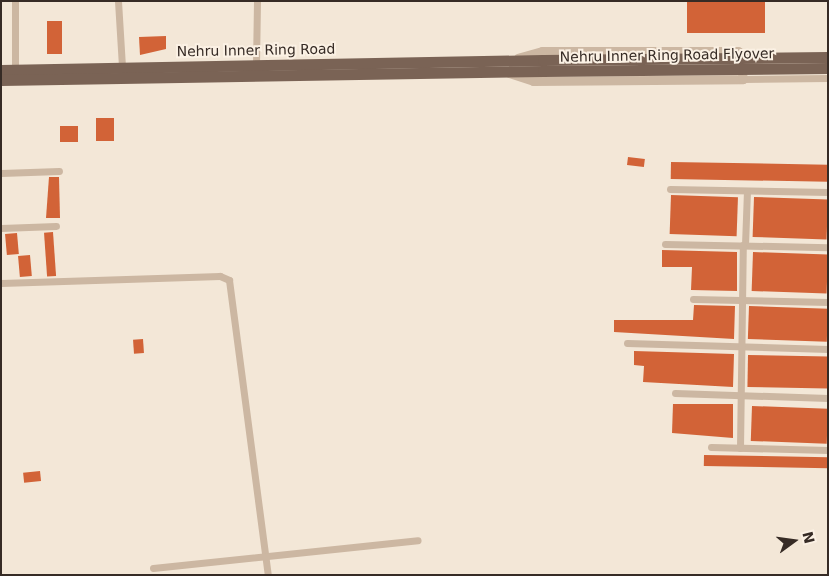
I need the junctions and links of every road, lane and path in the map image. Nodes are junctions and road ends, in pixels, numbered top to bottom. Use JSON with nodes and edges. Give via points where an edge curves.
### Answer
{"nodes":[{"id":1,"x":15,"y":1,"type":"edge"},
{"id":2,"x":118,"y":1,"type":"edge"},
{"id":3,"x":257,"y":1,"type":"edge"},
{"id":4,"x":828,"y":57,"type":"edge"},
{"id":5,"x":510,"y":61,"type":"junction"},
{"id":6,"x":256,"y":65,"type":"junction"},
{"id":7,"x":543,"y":66,"type":"junction"},
{"id":8,"x":122,"y":67,"type":"junction"},
{"id":9,"x":438,"y":67,"type":"junction"},
{"id":10,"x":828,"y":68,"type":"edge"},
{"id":11,"x":1,"y":70,"type":"edge"},
{"id":12,"x":15,"y":70,"type":"junction"},
{"id":13,"x":506,"y":72,"type":"junction"},
{"id":14,"x":828,"y":78,"type":"edge"},
{"id":15,"x":743,"y":79,"type":"junction"},
{"id":16,"x":1,"y":80,"type":"edge"},
{"id":17,"x":58,"y":171,"type":"dead end"},
{"id":18,"x":1,"y":172,"type":"edge"},
{"id":19,"x":670,"y":189,"type":"dead end"},
{"id":20,"x":747,"y":191,"type":"junction"},
{"id":21,"x":828,"y":192,"type":"edge"},
{"id":22,"x":56,"y":226,"type":"dead end"},
{"id":23,"x":1,"y":228,"type":"edge"},
{"id":24,"x":665,"y":244,"type":"dead end"},
{"id":25,"x":744,"y":245,"type":"junction"},
{"id":26,"x":828,"y":247,"type":"edge"},
{"id":27,"x":1,"y":283,"type":"edge"},
{"id":28,"x":693,"y":299,"type":"dead end"},
{"id":29,"x":743,"y":300,"type":"junction"},
{"id":30,"x":828,"y":302,"type":"edge"},
{"id":31,"x":627,"y":343,"type":"dead end"},
{"id":32,"x":742,"y":346,"type":"junction"},
{"id":33,"x":828,"y":349,"type":"edge"},
{"id":34,"x":675,"y":393,"type":"dead end"},
{"id":35,"x":742,"y":395,"type":"junction"},
{"id":36,"x":828,"y":398,"type":"edge"},
{"id":37,"x":711,"y":447,"type":"dead end"},
{"id":38,"x":740,"y":448,"type":"junction"},
{"id":39,"x":828,"y":450,"type":"edge"},
{"id":40,"x":418,"y":540,"type":"dead end"},
{"id":41,"x":266,"y":556,"type":"junction"},
{"id":42,"x":153,"y":568,"type":"dead end"},
{"id":43,"x":268,"y":575,"type":"edge"}],
"edges":[{"from":1,"to":12,"type":"street"},
{"from":2,"to":8,"type":"street"},
{"from":3,"to":6,"type":"street"},
{"from":4,"to":7,"type":"main road","name":"Nehru Inner Ring Road Flyover","bridge":true},
{"from":5,"to":7,"type":"main road","name":"Nehru Inner Ring Road Flyover"},
{"from":5,"to":9,"type":"main road","name":"Nehru Inner Ring Road"},
{"from":5,"to":15,"type":"street","via":[[542,51],[738,51]]},
{"from":6,"to":8,"type":"main road","name":"Nehru Inner Ring Road"},
{"from":6,"to":9,"type":"main road","name":"Nehru Inner Ring Road"},
{"from":7,"to":10,"type":"main road","name":"Nehru Inner Ring Road Flyover","bridge":true},
{"from":7,"to":13,"type":"main road","name":"Nehru Inner Ring Road Flyover"},
{"from":8,"to":12,"type":"main road","name":"Nehru Inner Ring Road"},
{"from":9,"to":13,"type":"main road","name":"Nehru Inner Ring Road"},
{"from":9,"to":16,"type":"main road","name":"Nehru Inner Ring Road"},
{"from":11,"to":12,"type":"main road","name":"Nehru Inner Ring Road"},
{"from":13,"to":15,"type":"street","via":[[533,80]]},
{"from":14,"to":15,"type":"street"},
{"from":17,"to":18,"type":"street"},
{"from":19,"to":20,"type":"street"},
{"from":20,"to":21,"type":"street"},
{"from":20,"to":25,"type":"street"},
{"from":22,"to":23,"type":"street"},
{"from":24,"to":25,"type":"street"},
{"from":25,"to":26,"type":"street"},
{"from":25,"to":29,"type":"street"},
{"from":27,"to":41,"type":"street","via":[[220,276],[229,280]]},
{"from":28,"to":29,"type":"street"},
{"from":29,"to":30,"type":"street"},
{"from":29,"to":32,"type":"street"},
{"from":31,"to":32,"type":"street"},
{"from":32,"to":33,"type":"street"},
{"from":32,"to":35,"type":"street"},
{"from":34,"to":35,"type":"street"},
{"from":35,"to":36,"type":"street"},
{"from":35,"to":38,"type":"street"},
{"from":37,"to":38,"type":"street"},
{"from":38,"to":39,"type":"street"},
{"from":40,"to":41,"type":"street"},
{"from":41,"to":42,"type":"street"},
{"from":41,"to":43,"type":"street"}]}
